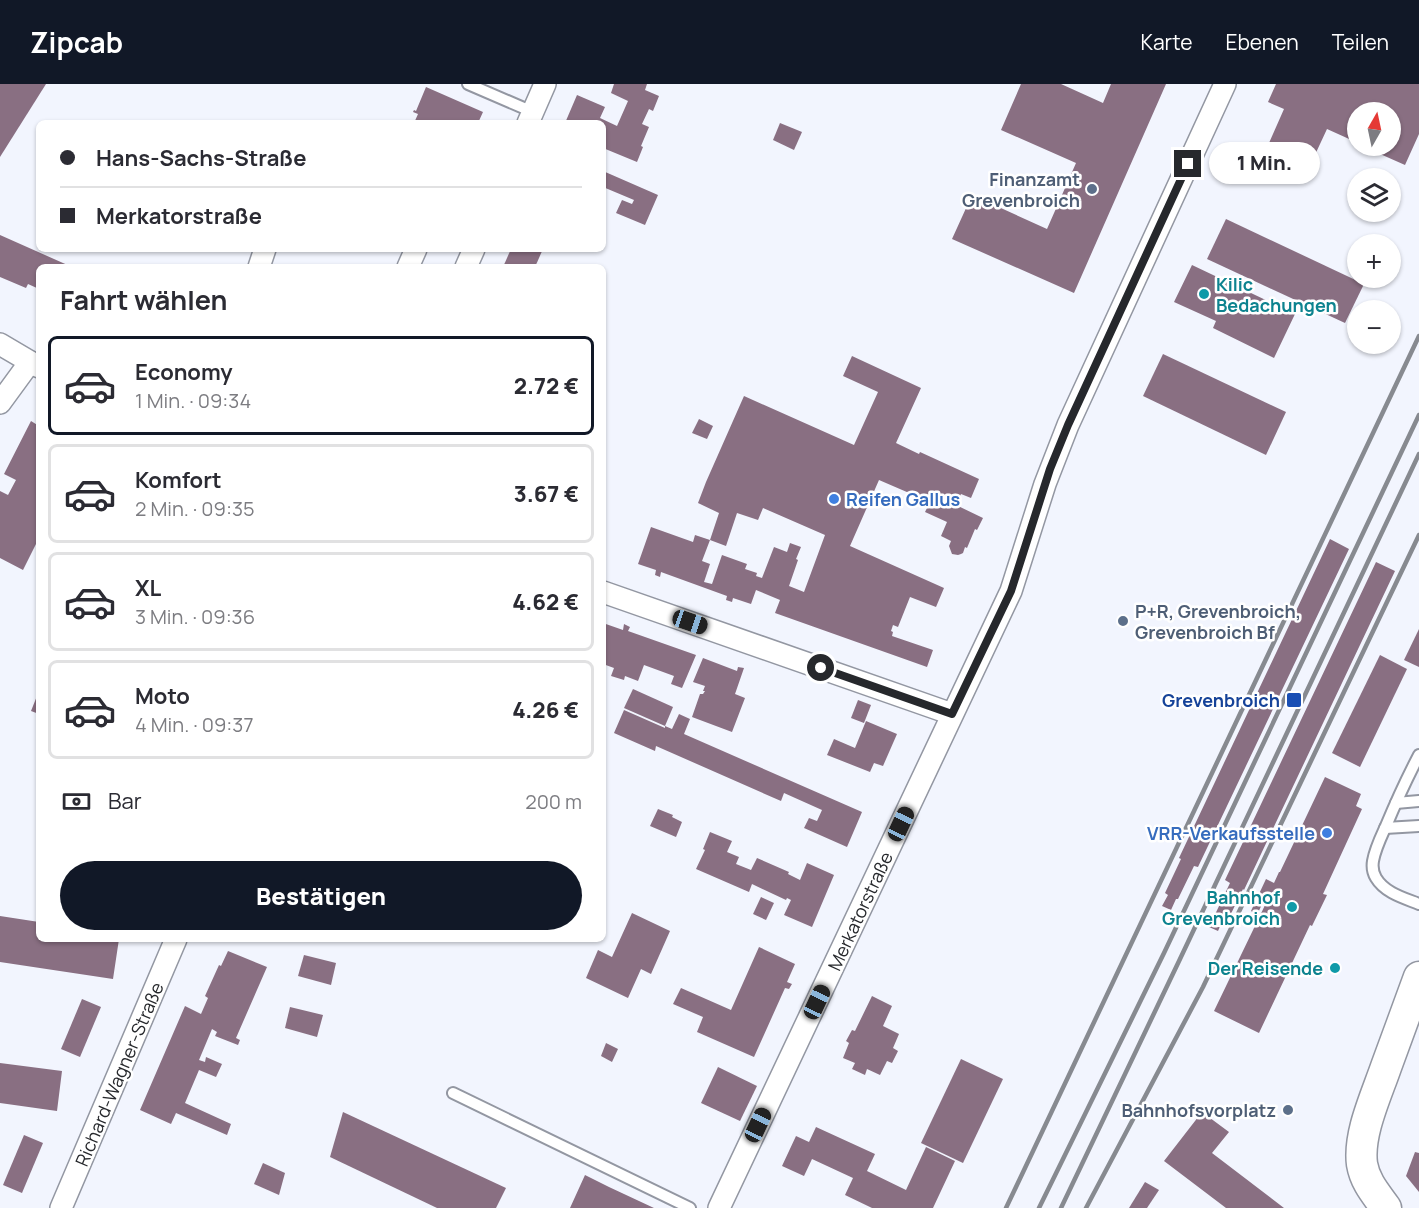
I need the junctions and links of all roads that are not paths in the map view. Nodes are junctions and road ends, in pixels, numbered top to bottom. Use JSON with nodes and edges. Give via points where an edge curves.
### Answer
{"nodes":[{"id":1,"x":468,"y":84,"type":"edge"},
{"id":2,"x":545,"y":84,"type":"edge"},
{"id":3,"x":1226,"y":84,"type":"edge"},
{"id":4,"x":531,"y":118,"type":"edge"},
{"id":5,"x":0,"y":344,"type":"edge"},
{"id":6,"x":34,"y":364,"type":"edge"},
{"id":7,"x":0,"y":403,"type":"edge"},
{"id":8,"x":606,"y":593,"type":"edge"},
{"id":9,"x":952,"y":714,"type":"junction"},
{"id":10,"x":1419,"y":755,"type":"edge"},
{"id":11,"x":1407,"y":778,"type":"junction"},
{"id":12,"x":1419,"y":778,"type":"edge"},
{"id":13,"x":1419,"y":801,"type":"edge"},
{"id":14,"x":1396,"y":802,"type":"junction"},
{"id":15,"x":1419,"y":826,"type":"edge"},
{"id":16,"x":1385,"y":828,"type":"junction"},
{"id":17,"x":1419,"y":904,"type":"edge"},
{"id":18,"x":175,"y":942,"type":"edge"},
{"id":19,"x":1419,"y":977,"type":"edge"},
{"id":20,"x":453,"y":1093,"type":"dead end"},
{"id":21,"x":61,"y":1208,"type":"edge"},
{"id":22,"x":690,"y":1208,"type":"edge"},
{"id":23,"x":719,"y":1208,"type":"edge"},
{"id":24,"x":1386,"y":1208,"type":"edge"}],
"edges":[{"from":1,"to":4,"type":"lane"},
{"from":2,"to":4,"type":"street"},
{"from":3,"to":9,"type":"street","name":"Merkatorstraße","via":[[1068,425],[1011,591]]},
{"from":5,"to":6,"type":"street"},
{"from":6,"to":7,"type":"street"},
{"from":8,"to":9,"type":"street"},
{"from":9,"to":23,"type":"street","name":"Merkatorstraße"},
{"from":10,"to":11,"type":"lane"},
{"from":11,"to":12,"type":"lane"},
{"from":11,"to":14,"type":"lane"},
{"from":13,"to":14,"type":"lane"},
{"from":14,"to":16,"type":"lane"},
{"from":15,"to":16,"type":"lane"},
{"from":16,"to":17,"type":"lane","via":[[1374,854],[1375,875],[1391,892]]},
{"from":18,"to":21,"type":"street","name":"Richard-Wagner-Straße"},
{"from":19,"to":24,"type":"street","via":[[1362,1142],[1367,1180]]},
{"from":20,"to":22,"type":"lane"}]}
